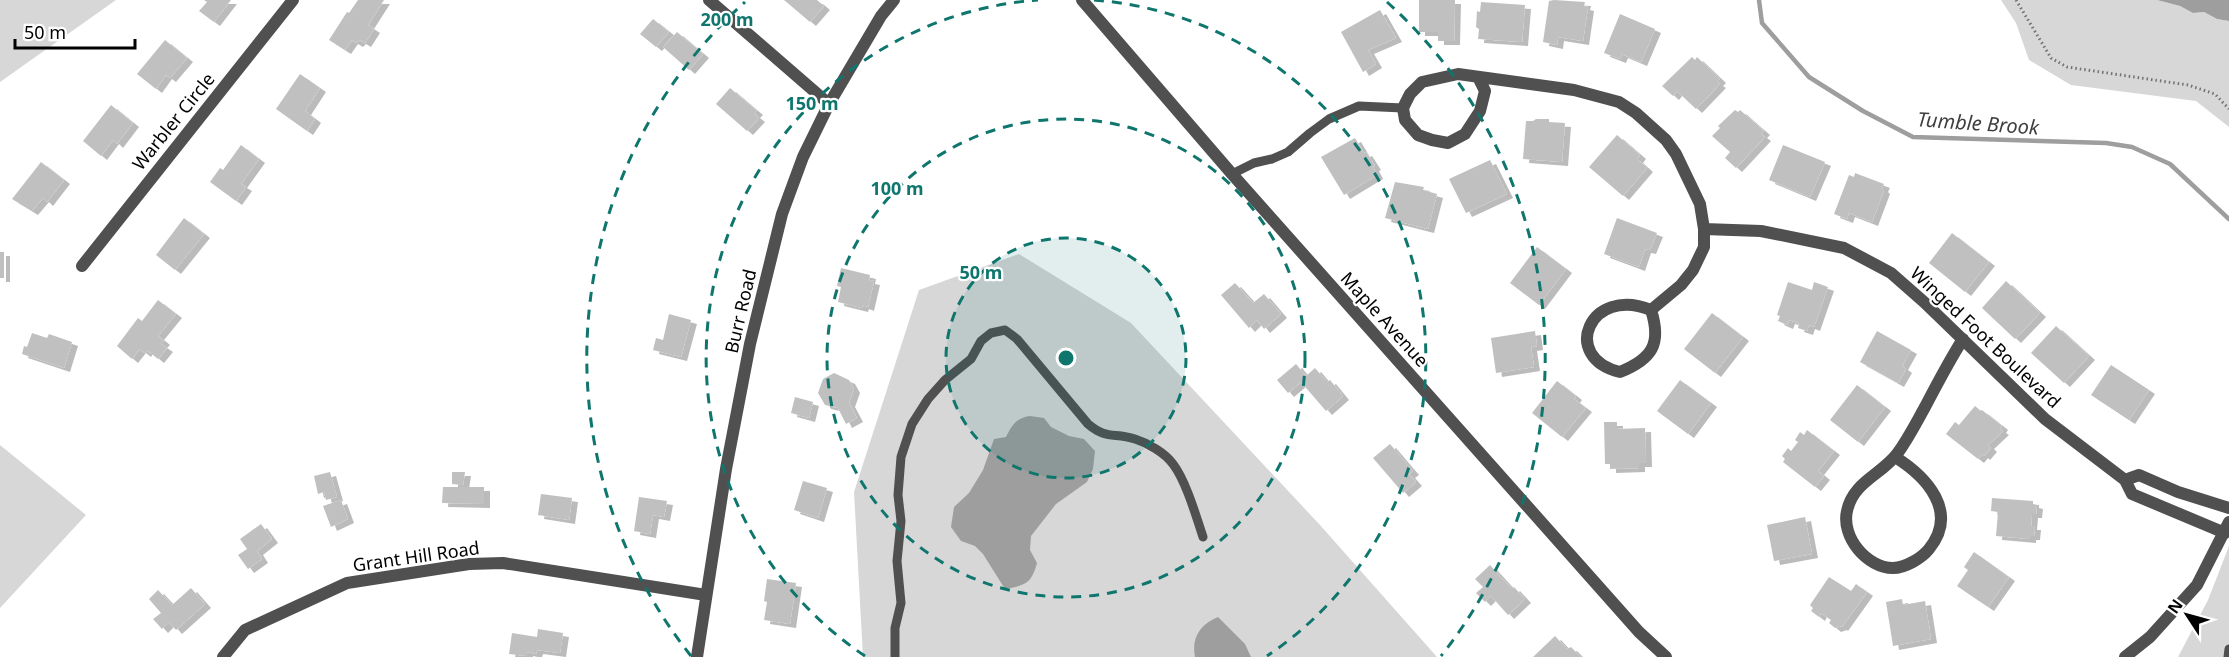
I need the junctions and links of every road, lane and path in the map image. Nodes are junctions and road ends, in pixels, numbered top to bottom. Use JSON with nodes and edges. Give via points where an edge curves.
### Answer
{"nodes":[{"id":1,"x":293,"y":0,"type":"edge"},
{"id":2,"x":709,"y":0,"type":"edge"},
{"id":3,"x":894,"y":0,"type":"edge"},
{"id":4,"x":1082,"y":0,"type":"edge"},
{"id":5,"x":2016,"y":0,"type":"edge"},
{"id":6,"x":1478,"y":77,"type":"junction"},
{"id":7,"x":829,"y":104,"type":"junction"},
{"id":8,"x":1402,"y":108,"type":"junction"},
{"id":9,"x":2229,"y":109,"type":"edge"},
{"id":10,"x":1232,"y":174,"type":"junction"},
{"id":11,"x":1704,"y":228,"type":"junction"},
{"id":12,"x":82,"y":266,"type":"dead end"},
{"id":13,"x":1651,"y":310,"type":"junction"},
{"id":14,"x":1963,"y":339,"type":"junction"},
{"id":15,"x":1895,"y":457,"type":"junction"},
{"id":16,"x":2125,"y":480,"type":"junction"},
{"id":17,"x":2229,"y":508,"type":"edge"},
{"id":18,"x":2227,"y":528,"type":"edge"},
{"id":19,"x":1203,"y":537,"type":"dead end"},
{"id":20,"x":706,"y":595,"type":"junction"},
{"id":21,"x":2229,"y":649,"type":"edge"},
{"id":22,"x":223,"y":657,"type":"edge"},
{"id":23,"x":697,"y":657,"type":"edge"},
{"id":24,"x":895,"y":657,"type":"edge"},
{"id":25,"x":1666,"y":657,"type":"edge"},
{"id":26,"x":2125,"y":657,"type":"edge"},
{"id":27,"x":2228,"y":657,"type":"edge"}],
"edges":[{"from":1,"to":12,"type":"street","name":"Warbler Circle"},
{"from":2,"to":7,"type":"street"},
{"from":3,"to":7,"type":"street","name":"Burr Road"},
{"from":4,"to":10,"type":"street","name":"Maple Avenue"},
{"from":5,"to":9,"type":"path","via":[[2051,58],[2067,67],[2188,86],[2215,94]]},
{"from":6,"to":8,"type":"street","via":[[1458,74],[1422,82]]},
{"from":6,"to":8,"type":"street","via":[[1485,91],[1480,111],[1465,134],[1448,143],[1418,135],[1405,120]]},
{"from":6,"to":11,"type":"street","via":[[1574,90],[1618,102],[1636,112],[1676,154],[1700,204]]},
{"from":7,"to":20,"type":"street","name":"Burr Road","via":[[803,157],[782,214],[750,344]]},
{"from":8,"to":10,"type":"lane","via":[[1359,106],[1329,119],[1287,152]]},
{"from":10,"to":25,"type":"street","name":"Maple Avenue","via":[[1631,623]]},
{"from":11,"to":13,"type":"street","via":[[1704,247],[1693,270]]},
{"from":11,"to":14,"type":"street","name":"Winged Foot Boulevard","via":[[1761,231],[1844,248],[1891,273]]},
{"from":13,"to":13,"type":"street","via":[[1656,330],[1654,348],[1646,358],[1620,372],[1605,368],[1593,358],[1588,330],[1594,317],[1606,308],[1622,305]]},
{"from":14,"to":15,"type":"street"},
{"from":14,"to":16,"type":"street","name":"Winged Foot Boulevard","via":[[2044,419]]},
{"from":15,"to":15,"type":"street","via":[[1864,480],[1846,512],[1848,532],[1860,553],[1893,568],[1912,562],[1928,550],[1940,532],[1942,512],[1935,494],[1920,476]]},
{"from":16,"to":17,"type":"street","via":[[2139,475]]},
{"from":16,"to":18,"type":"street","name":"Winged Foot Boulevard","via":[[2132,494]]},
{"from":18,"to":26,"type":"street","via":[[2197,585],[2150,637]]},
{"from":19,"to":24,"type":"lane","via":[[1173,464],[1152,446],[1134,438],[1099,434],[1017,339],[1005,330],[991,333],[981,341],[971,359],[928,399],[912,424],[901,457],[897,561],[901,603],[895,628]]},
{"from":20,"to":22,"type":"street","name":"Grant Hill Road","via":[[503,563],[469,564],[347,583],[245,630]]},
{"from":20,"to":23,"type":"street","name":"Burr Road"},
{"from":21,"to":27,"type":"lane"}]}
